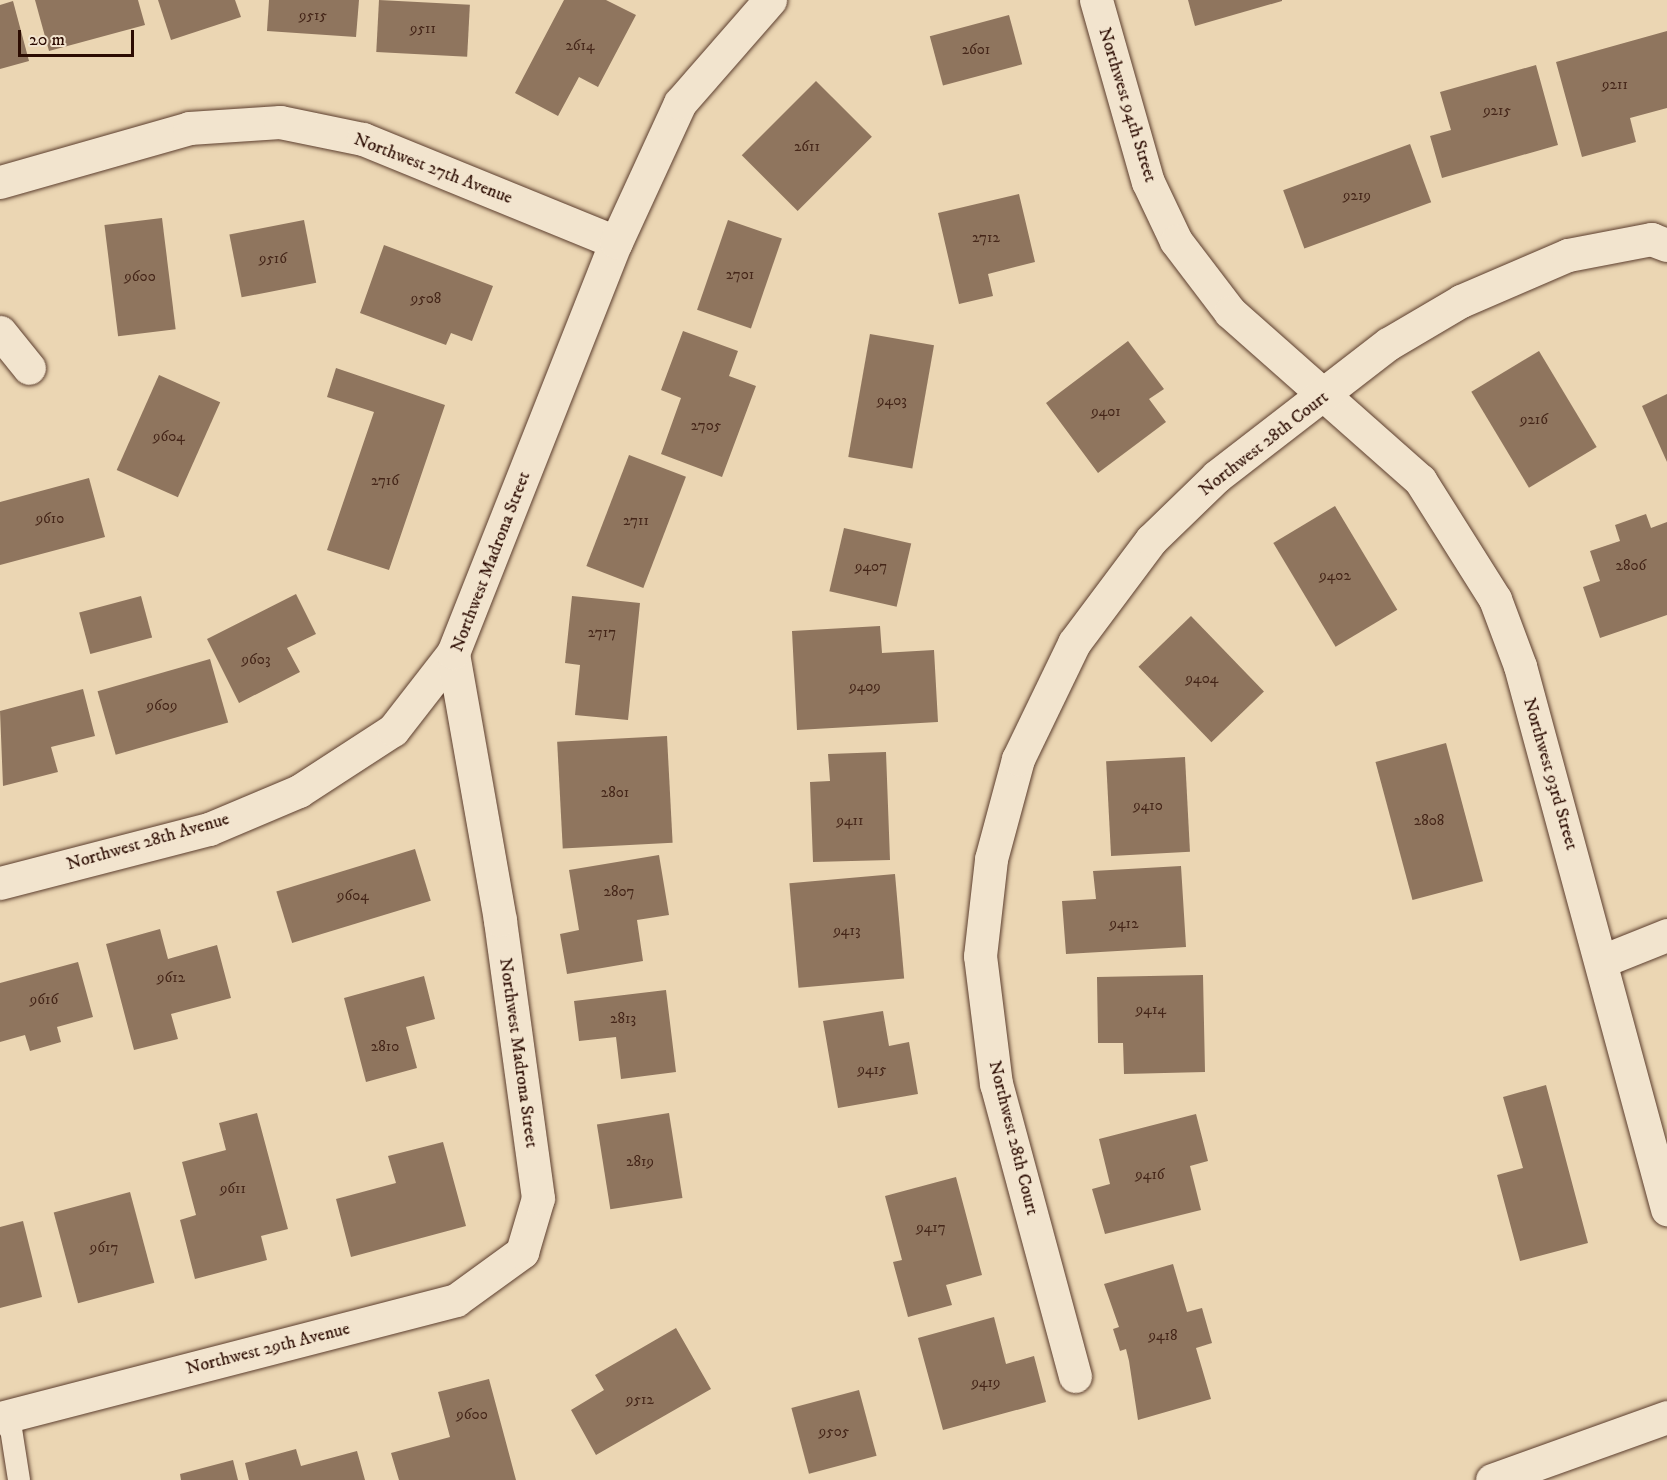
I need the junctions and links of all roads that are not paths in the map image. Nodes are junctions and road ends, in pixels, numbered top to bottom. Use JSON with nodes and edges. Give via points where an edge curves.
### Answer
{"nodes":[{"id":1,"x":770,"y":0,"type":"edge"},
{"id":2,"x":1096,"y":0,"type":"edge"},
{"id":3,"x":0,"y":182,"type":"edge"},
{"id":4,"x":616,"y":242,"type":"junction"},
{"id":5,"x":1667,"y":245,"type":"edge"},
{"id":6,"x":0,"y":332,"type":"edge"},
{"id":7,"x":28,"y":368,"type":"dead end"},
{"id":8,"x":1327,"y":394,"type":"junction"},
{"id":9,"x":453,"y":653,"type":"junction"},
{"id":10,"x":0,"y":883,"type":"edge"},
{"id":11,"x":1667,"y":935,"type":"edge"},
{"id":12,"x":1602,"y":961,"type":"junction"},
{"id":13,"x":1667,"y":1209,"type":"edge"},
{"id":14,"x":522,"y":1252,"type":"joint"},
{"id":15,"x":1075,"y":1376,"type":"dead end"},
{"id":16,"x":4,"y":1417,"type":"edge"},
{"id":17,"x":1667,"y":1417,"type":"edge"},
{"id":18,"x":19,"y":1480,"type":"edge"},
{"id":19,"x":1492,"y":1480,"type":"edge"}],
"edges":[{"from":1,"to":4,"type":"street","name":"Northwest Madrona Street","via":[[680,103]]},
{"from":2,"to":8,"type":"street","name":"Northwest 94th Street","via":[[1144,172],[1176,241],[1230,312]]},
{"from":3,"to":4,"type":"street","name":"Northwest 27th Avenue","via":[[189,128],[280,122],[363,139]]},
{"from":4,"to":9,"type":"street","name":"Northwest Madrona Street"},
{"from":5,"to":8,"type":"street","name":"Northwest 28th Court","via":[[1651,239],[1568,255],[1483,291],[1388,344]]},
{"from":6,"to":7,"type":"street"},
{"from":8,"to":12,"type":"street","name":"Northwest 93rd Street","via":[[1420,480],[1495,599],[1520,666]]},
{"from":8,"to":15,"type":"street","name":"Northwest 28th Court","via":[[1217,476],[1151,540],[1074,643],[1018,759],[992,859],[980,956],[996,1084]]},
{"from":9,"to":10,"type":"street","name":"Northwest 28th Avenue","via":[[393,730],[299,791],[209,829]]},
{"from":9,"to":14,"type":"street","name":"Northwest Madrona Street","via":[[500,920],[538,1198]]},
{"from":11,"to":12,"type":"street"},
{"from":12,"to":13,"type":"street","name":"Northwest 93rd Street"},
{"from":14,"to":16,"type":"street","name":"Northwest 29th Avenue","via":[[456,1300]]},
{"from":16,"to":18,"type":"lane"},
{"from":17,"to":19,"type":"street"}]}
